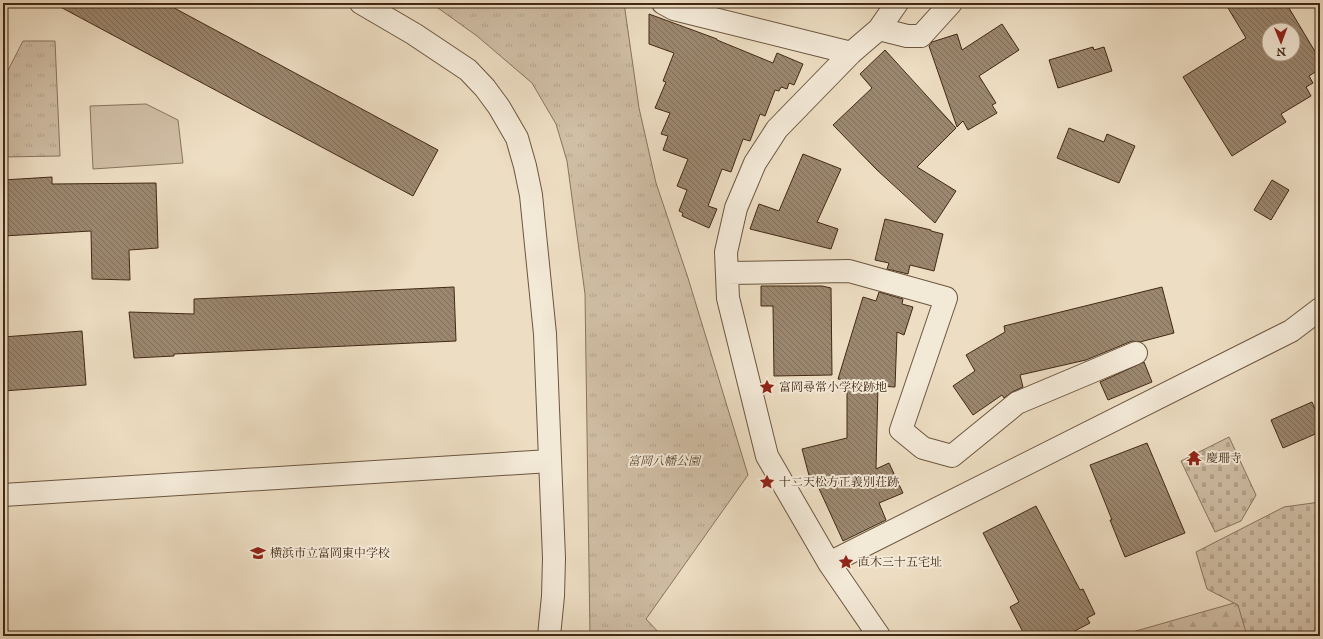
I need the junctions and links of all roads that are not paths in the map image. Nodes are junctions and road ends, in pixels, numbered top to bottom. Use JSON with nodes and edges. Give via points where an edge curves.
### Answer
{"nodes":[{"id":1,"x":361,"y":3,"type":"edge"},
{"id":2,"x":663,"y":3,"type":"edge"},
{"id":3,"x":897,"y":3,"type":"edge"},
{"id":4,"x":951,"y":3,"type":"edge"},
{"id":5,"x":878,"y":29,"type":"junction"},
{"id":6,"x":851,"y":53,"type":"junction"},
{"id":7,"x":727,"y":273,"type":"junction"},
{"id":8,"x":1320,"y":309,"type":"edge"},
{"id":9,"x":1136,"y":354,"type":"dead end"},
{"id":10,"x":550,"y":461,"type":"junction"},
{"id":11,"x":3,"y":495,"type":"edge"},
{"id":12,"x":829,"y":563,"type":"junction"},
{"id":13,"x":549,"y":636,"type":"edge"},
{"id":14,"x":879,"y":636,"type":"edge"}],
"edges":[{"from":1,"to":10,"type":"street","via":[[468,70],[499,107],[516,138],[531,195],[545,334]]},
{"from":2,"to":6,"type":"street","via":[[674,9]]},
{"from":3,"to":5,"type":"street"},
{"from":4,"to":5,"type":"street","via":[[921,36],[907,36]]},
{"from":5,"to":6,"type":"street"},
{"from":6,"to":7,"type":"street","via":[[778,129],[755,162],[736,208],[726,252]]},
{"from":7,"to":9,"type":"street","via":[[849,271],[946,298],[901,430],[923,448],[952,456],[1017,403]]},
{"from":7,"to":12,"type":"street","via":[[728,298],[767,456]]},
{"from":8,"to":12,"type":"street","via":[[1291,331]]},
{"from":10,"to":11,"type":"street"},
{"from":10,"to":13,"type":"street","via":[[554,558]]},
{"from":12,"to":14,"type":"street"}]}
